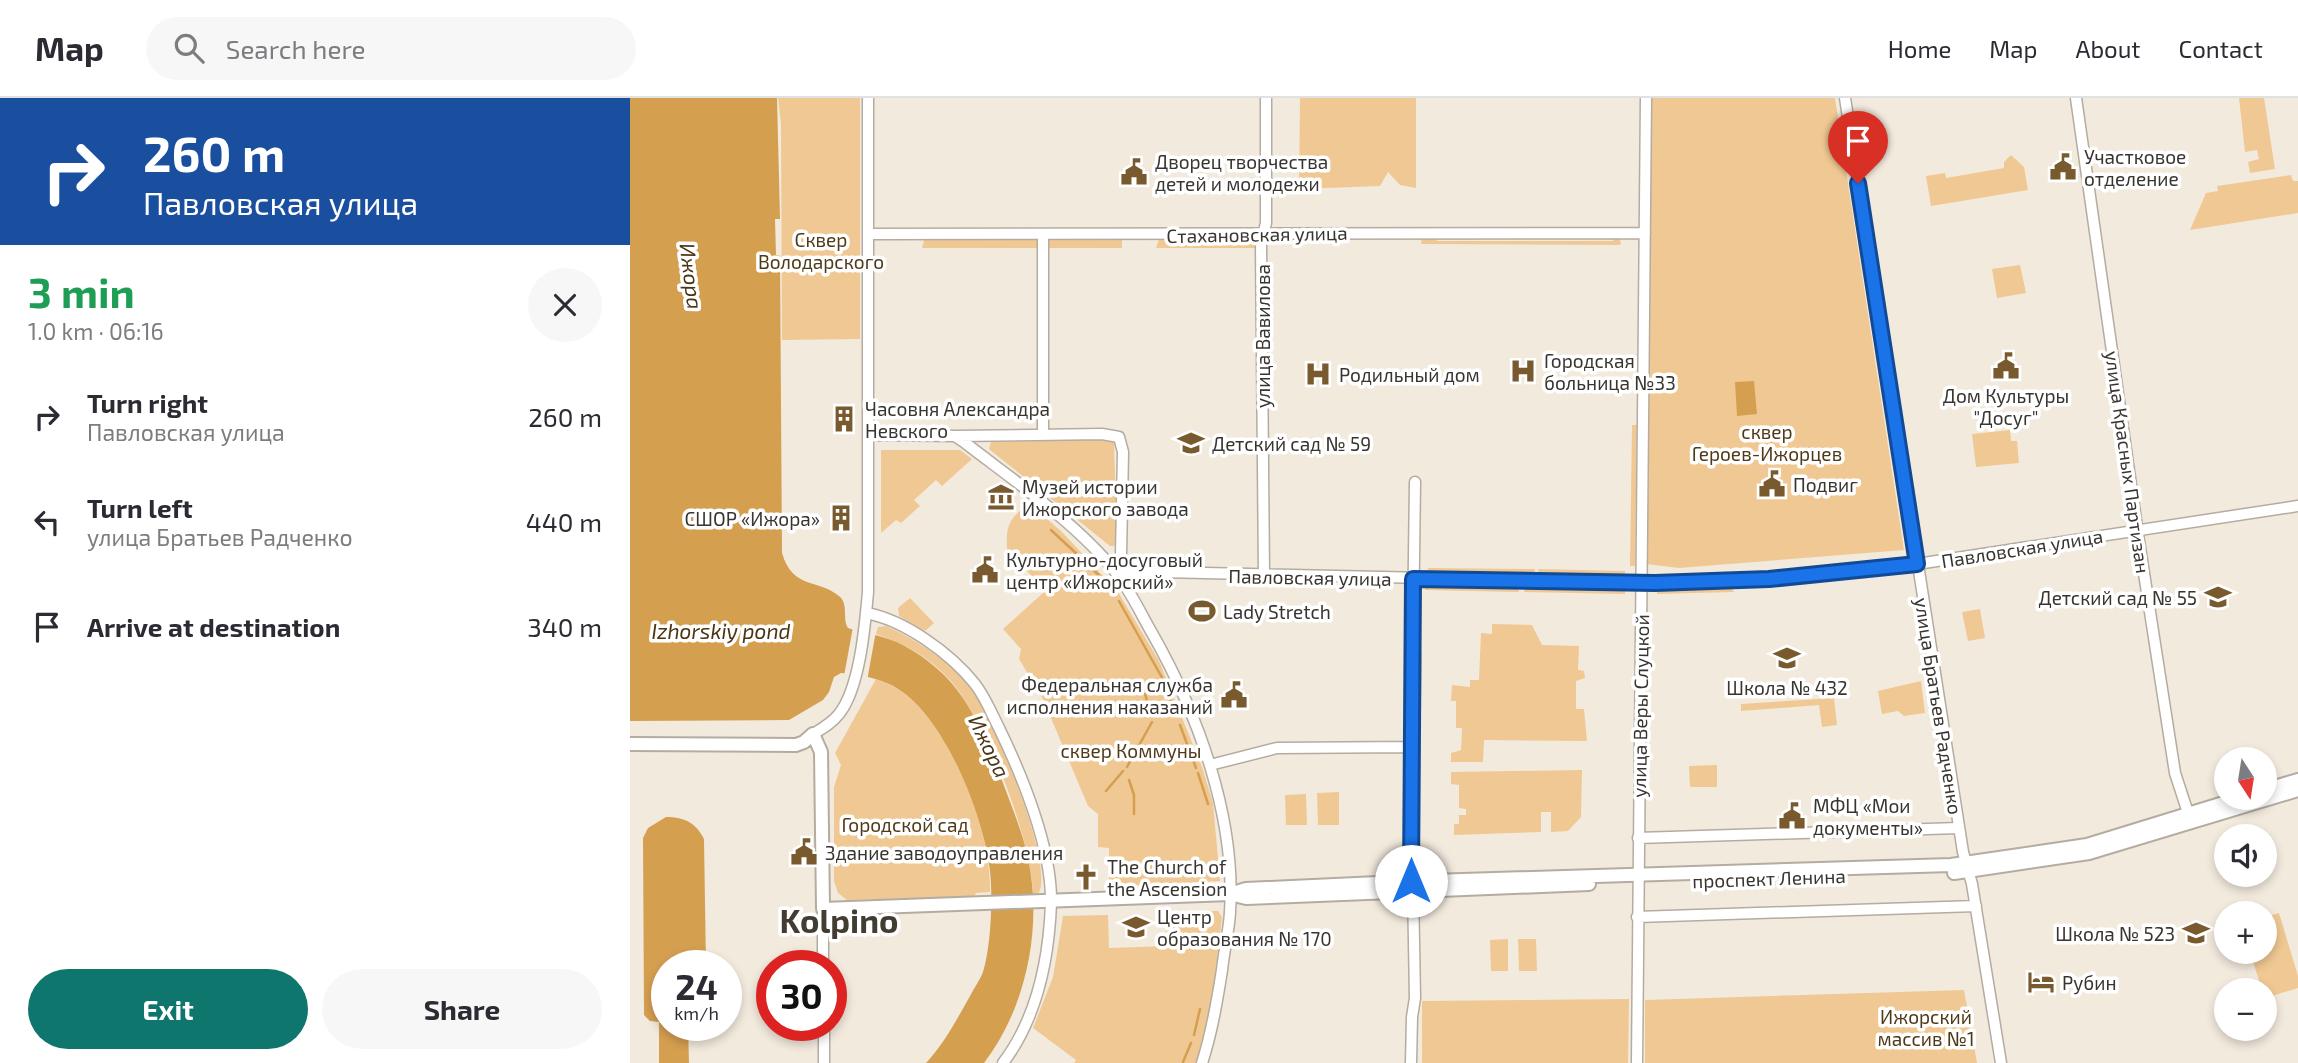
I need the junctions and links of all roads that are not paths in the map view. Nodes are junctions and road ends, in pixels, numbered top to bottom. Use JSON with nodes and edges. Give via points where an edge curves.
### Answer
{"nodes":[{"id":1,"x":868,"y":98,"type":"edge"},
{"id":2,"x":1266,"y":98,"type":"edge"},
{"id":3,"x":1646,"y":98,"type":"edge"},
{"id":4,"x":1844,"y":98,"type":"edge"},
{"id":5,"x":2076,"y":98,"type":"edge"},
{"id":6,"x":1645,"y":233,"type":"junction"},
{"id":7,"x":869,"y":234,"type":"junction"},
{"id":8,"x":1043,"y":234,"type":"junction"},
{"id":9,"x":1265,"y":234,"type":"junction"},
{"id":10,"x":869,"y":435,"type":"junction"},
{"id":11,"x":1043,"y":435,"type":"junction"},
{"id":12,"x":955,"y":436,"type":"junction"},
{"id":13,"x":1415,"y":482,"type":"dead end"},
{"id":14,"x":2298,"y":506,"type":"edge"},
{"id":15,"x":2138,"y":530,"type":"junction"},
{"id":16,"x":1917,"y":564,"type":"junction"},
{"id":17,"x":1115,"y":571,"type":"junction"},
{"id":18,"x":1264,"y":576,"type":"junction"},
{"id":19,"x":1413,"y":579,"type":"junction"},
{"id":20,"x":1641,"y":583,"type":"junction"},
{"id":21,"x":866,"y":613,"type":"junction"},
{"id":22,"x":813,"y":734,"type":"junction"},
{"id":23,"x":630,"y":736,"type":"edge"},
{"id":24,"x":630,"y":744,"type":"edge"},
{"id":25,"x":1411,"y":747,"type":"junction"},
{"id":26,"x":1210,"y":765,"type":"junction"},
{"id":27,"x":2298,"y":780,"type":"edge"},
{"id":28,"x":2277,"y":786,"type":"edge"},
{"id":29,"x":2298,"y":790,"type":"edge"},
{"id":30,"x":2214,"y":809,"type":"edge"},
{"id":31,"x":2190,"y":819,"type":"junction"},
{"id":32,"x":1959,"y":828,"type":"junction"},
{"id":33,"x":1638,"y":838,"type":"junction"},
{"id":34,"x":1967,"y":868,"type":"junction"},
{"id":35,"x":1637,"y":878,"type":"junction"},
{"id":36,"x":1411,"y":886,"type":"junction"},
{"id":37,"x":1230,"y":894,"type":"junction"},
{"id":38,"x":1044,"y":902,"type":"junction"},
{"id":39,"x":1976,"y":906,"type":"junction"},
{"id":40,"x":823,"y":909,"type":"junction"},
{"id":41,"x":1637,"y":918,"type":"junction"},
{"id":42,"x":823,"y":950,"type":"edge"},
{"id":43,"x":824,"y":1041,"type":"edge"},
{"id":44,"x":824,"y":1063,"type":"edge"},
{"id":45,"x":1003,"y":1063,"type":"edge"},
{"id":46,"x":1202,"y":1063,"type":"edge"},
{"id":47,"x":1412,"y":1063,"type":"edge"},
{"id":48,"x":1637,"y":1063,"type":"edge"},
{"id":49,"x":2001,"y":1063,"type":"edge"}],
"edges":[{"from":1,"to":7,"type":"street"},
{"from":2,"to":9,"type":"street","name":"улица Вавилова"},
{"from":3,"to":6,"type":"street","name":"улица Веры Слуцкой"},
{"from":4,"to":16,"type":"street","name":"улица Братьев Радченко"},
{"from":5,"to":15,"type":"street","name":"улица Красных Партизан"},
{"from":6,"to":9,"type":"street","name":"Стахановская улица"},
{"from":6,"to":20,"type":"street","name":"улица Веры Слуцкой"},
{"from":7,"to":8,"type":"street","name":"Стахановская улица"},
{"from":7,"to":10,"type":"street"},
{"from":8,"to":9,"type":"street","name":"Стахановская улица"},
{"from":8,"to":11,"type":"street"},
{"from":9,"to":18,"type":"street","name":"улица Вавилова","via":[[1261,243]]},
{"from":10,"to":12,"type":"street"},
{"from":10,"to":21,"type":"street"},
{"from":11,"to":12,"type":"street"},
{"from":11,"to":17,"type":"street","via":[[1119,437],[1123,452],[1121,548]]},
{"from":12,"to":17,"type":"street","via":[[1047,507]]},
{"from":13,"to":19,"type":"street"},
{"from":14,"to":15,"type":"street","name":"Павловская улица"},
{"from":15,"to":16,"type":"street","name":"Павловская улица"},
{"from":15,"to":31,"type":"street","name":"улица Красных Партизан","via":[[2175,772]]},
{"from":16,"to":20,"type":"street","name":"Павловская улица","via":[[1769,579]]},
{"from":16,"to":32,"type":"street","name":"улица Братьев Радченко"},
{"from":17,"to":18,"type":"street","name":"Павловская улица"},
{"from":17,"to":26,"type":"street","via":[[1170,666]]},
{"from":18,"to":19,"type":"street","name":"Павловская улица"},
{"from":19,"to":20,"type":"street","name":"Павловская улица"},
{"from":19,"to":25,"type":"street"},
{"from":20,"to":33,"type":"street","name":"улица Веры Слуцкой"},
{"from":21,"to":22,"type":"street","via":[[848,700],[839,714]]},
{"from":21,"to":38,"type":"street","via":[[885,617],[936,646],[976,686],[1037,819]]},
{"from":22,"to":23,"type":"main road"},
{"from":22,"to":24,"type":"main road","via":[[796,745]]},
{"from":22,"to":40,"type":"main road","via":[[821,752]]},
{"from":25,"to":26,"type":"street","via":[[1278,748]]},
{"from":25,"to":36,"type":"street"},
{"from":26,"to":37,"type":"street","via":[[1220,801]]},
{"from":27,"to":28,"type":"main road"},
{"from":29,"to":31,"type":"main road","name":"проспект Ленина"},
{"from":30,"to":31,"type":"main road","name":"проспект Ленина"},
{"from":31,"to":34,"type":"main road","name":"проспект Ленина"},
{"from":32,"to":33,"type":"street"},
{"from":32,"to":34,"type":"street","name":"улица Братьев Радченко"},
{"from":33,"to":35,"type":"street","name":"улица Веры Слуцкой"},
{"from":34,"to":35,"type":"main road","name":"проспект Ленина"},
{"from":34,"to":39,"type":"street","name":"улица Братьев Радченко"},
{"from":35,"to":36,"type":"main road","name":"проспект Ленина"},
{"from":35,"to":41,"type":"street","name":"улица Веры Слуцкой"},
{"from":36,"to":37,"type":"main road","name":"проспект Ленина","via":[[1246,898]]},
{"from":36,"to":47,"type":"street"},
{"from":37,"to":38,"type":"main road","name":"проспект Ленина"},
{"from":37,"to":46,"type":"street","via":[[1216,1013]]},
{"from":38,"to":40,"type":"main road","name":"проспект Ленина"},
{"from":38,"to":45,"type":"street","via":[[1042,976],[1035,1002]]},
{"from":39,"to":41,"type":"street"},
{"from":39,"to":49,"type":"street","name":"улица Братьев Радченко"},
{"from":40,"to":42,"type":"street"},
{"from":41,"to":48,"type":"street","name":"улица Веры Слуцкой"},
{"from":43,"to":44,"type":"street"}]}
